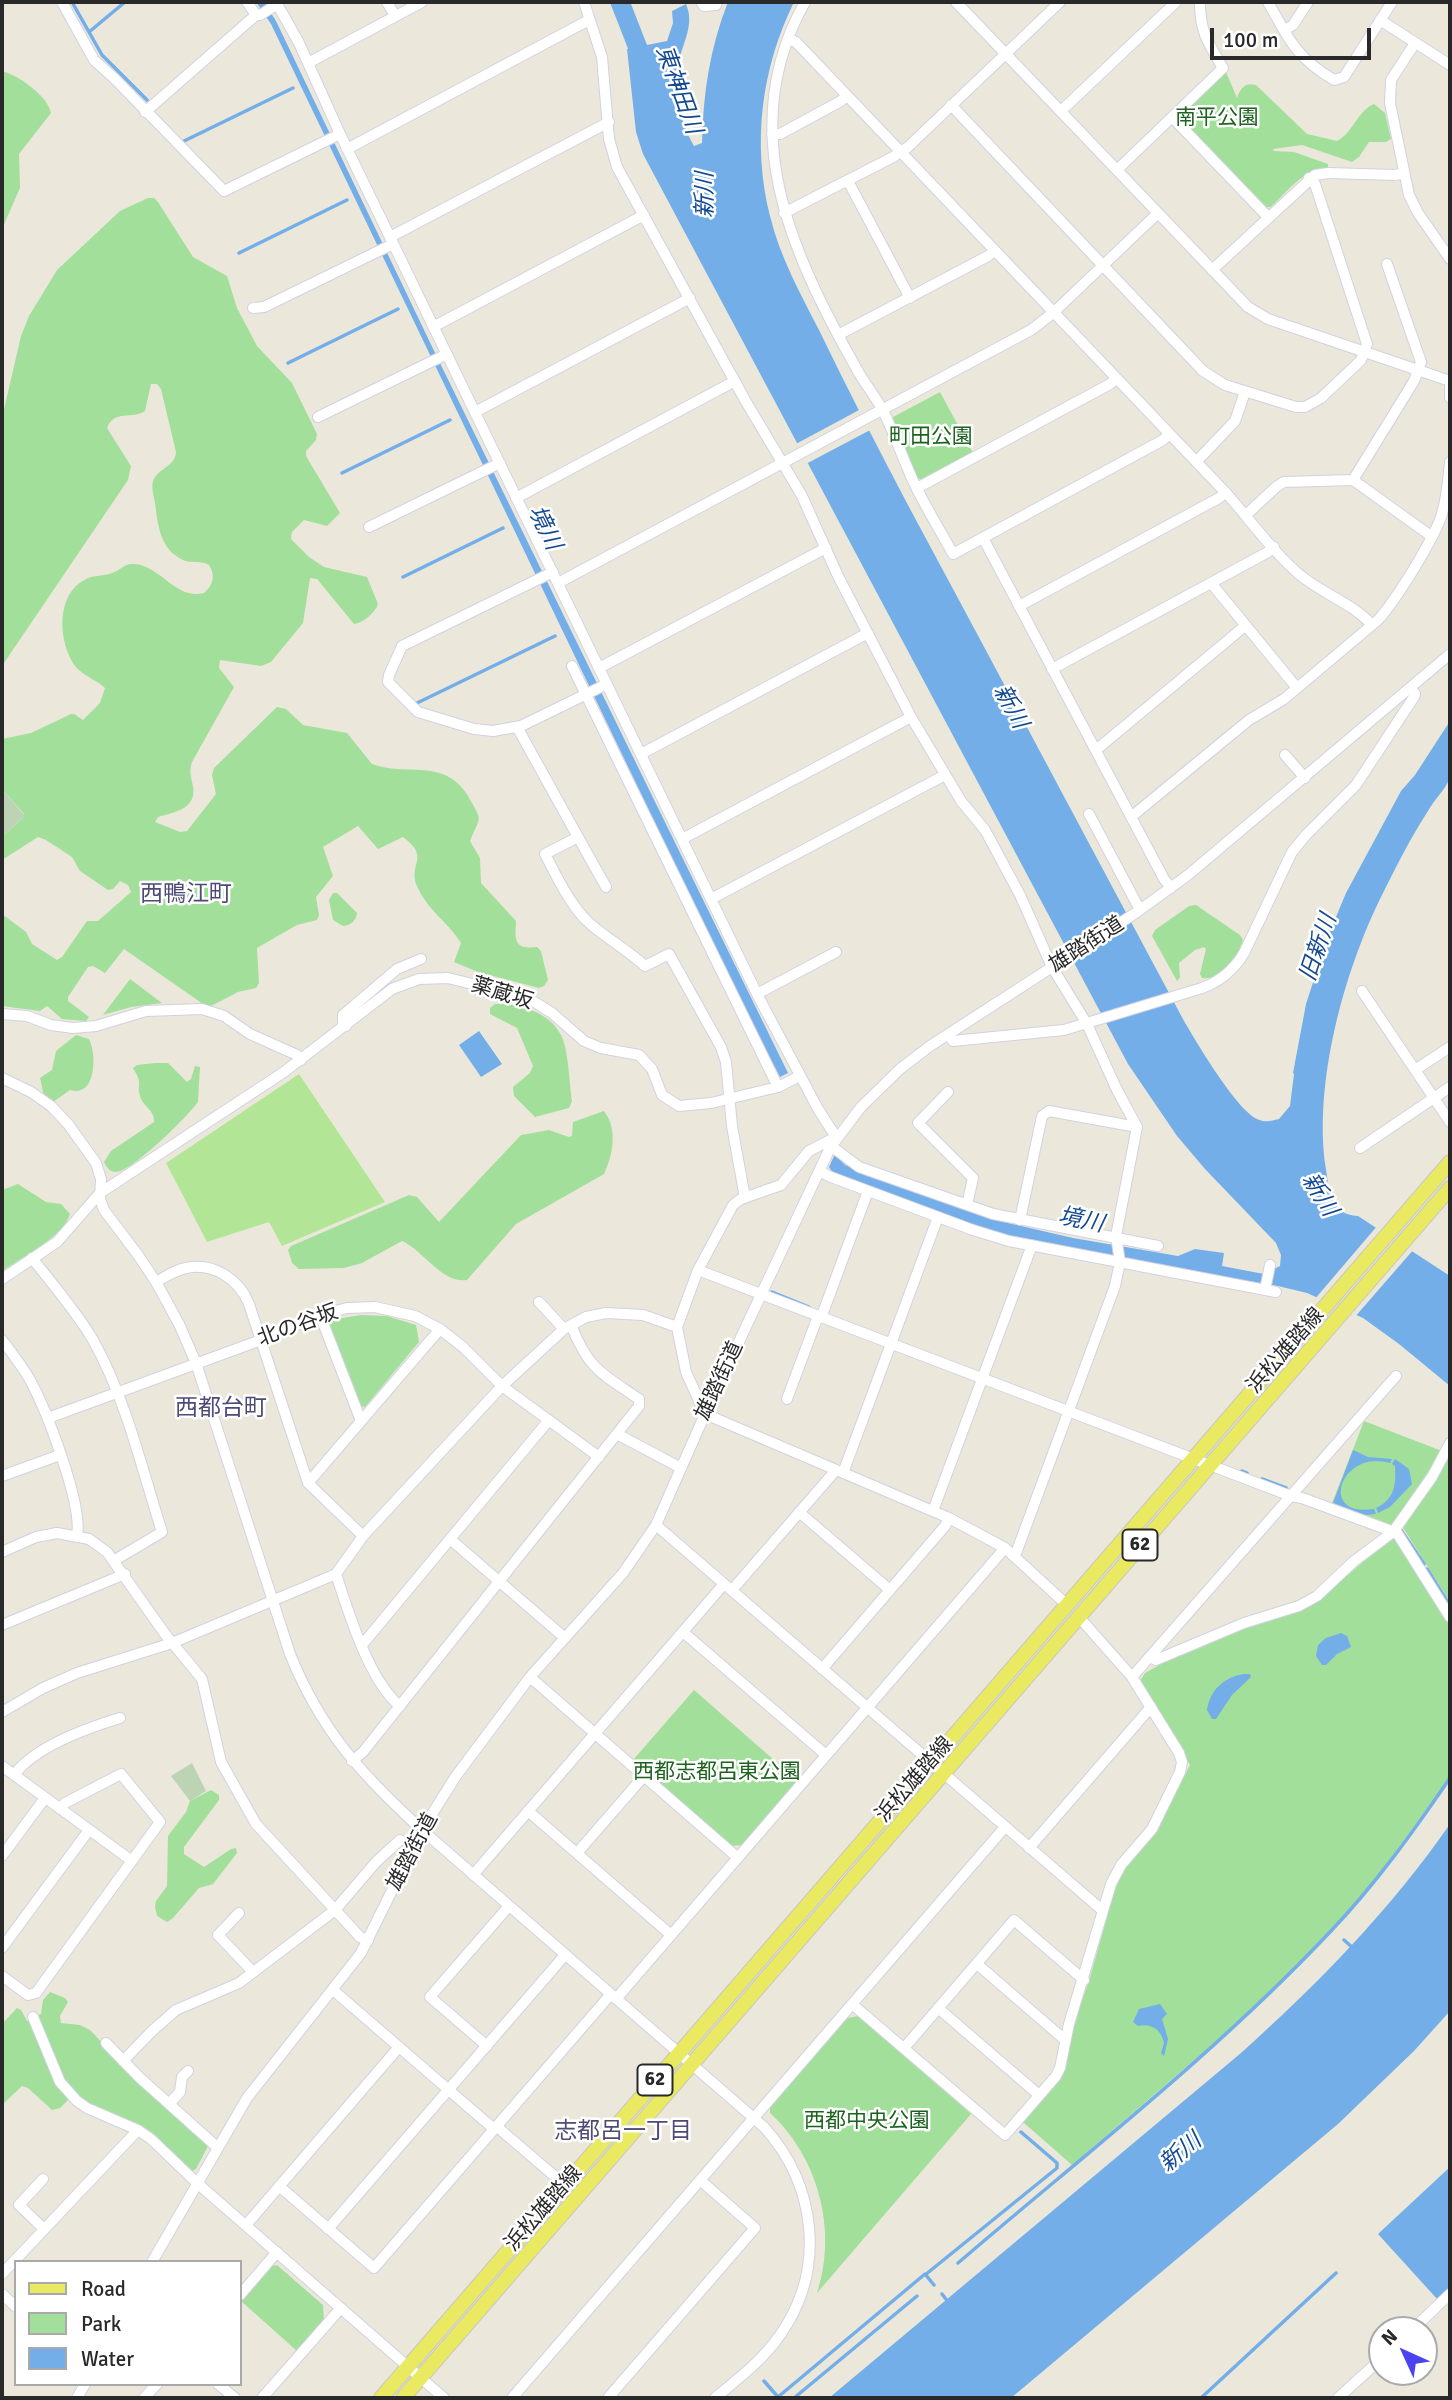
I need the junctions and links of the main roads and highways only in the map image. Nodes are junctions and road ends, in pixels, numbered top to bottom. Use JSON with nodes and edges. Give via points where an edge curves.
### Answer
{"nodes":[{"id":1,"x":1450,"y":1162,"type":"edge"},
{"id":2,"x":1450,"y":1188,"type":"edge"},
{"id":3,"x":381,"y":2398,"type":"edge"},
{"id":4,"x":403,"y":2398,"type":"edge"}],
"edges":[{"from":1,"to":3,"type":"main road","name":"浜松雄踏線","number":"62"},
{"from":2,"to":4,"type":"main road","name":"浜松雄踏線","number":"62"}]}
